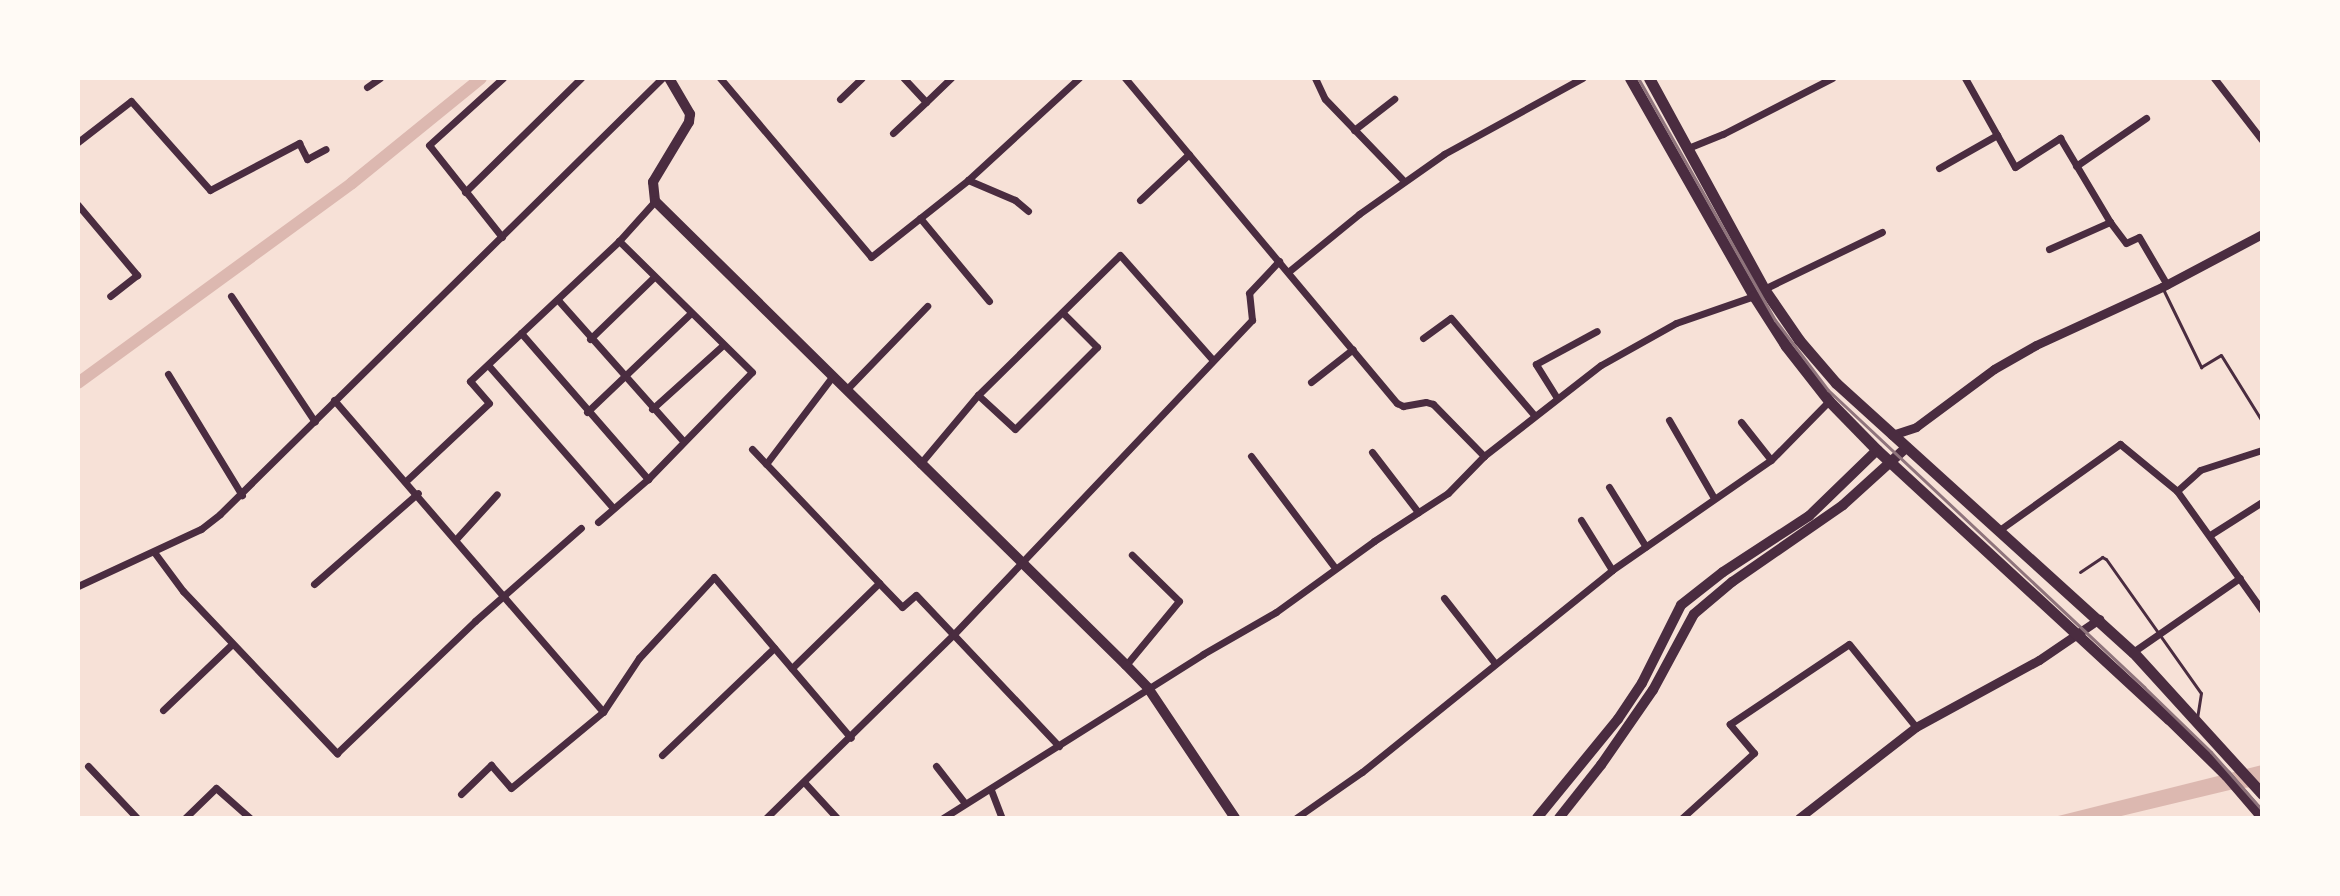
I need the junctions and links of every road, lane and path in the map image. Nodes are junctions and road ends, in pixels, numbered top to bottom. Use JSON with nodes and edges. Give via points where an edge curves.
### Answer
{"nodes":[{"id":1,"x":380,"y":78,"type":"edge"},
{"id":2,"x":503,"y":78,"type":"edge"},
{"id":3,"x":581,"y":78,"type":"edge"},
{"id":4,"x":662,"y":78,"type":"edge"},
{"id":5,"x":669,"y":78,"type":"edge"},
{"id":6,"x":720,"y":78,"type":"edge"},
{"id":7,"x":862,"y":78,"type":"edge"},
{"id":8,"x":904,"y":78,"type":"edge"},
{"id":9,"x":951,"y":78,"type":"edge"},
{"id":10,"x":1079,"y":78,"type":"edge"},
{"id":11,"x":1125,"y":78,"type":"edge"},
{"id":12,"x":1315,"y":78,"type":"edge"},
{"id":13,"x":1582,"y":78,"type":"edge"},
{"id":14,"x":1630,"y":78,"type":"edge"},
{"id":15,"x":1649,"y":78,"type":"edge"},
{"id":16,"x":1832,"y":78,"type":"edge"},
{"id":17,"x":1965,"y":78,"type":"edge"},
{"id":18,"x":2214,"y":78,"type":"edge"},
{"id":19,"x":367,"y":87,"type":"dead end"},
{"id":20,"x":840,"y":99,"type":"dead end"},
{"id":21,"x":1394,"y":99,"type":"dead end"},
{"id":22,"x":926,"y":102,"type":"junction"},
{"id":23,"x":2146,"y":118,"type":"dead end"},
{"id":24,"x":1354,"y":130,"type":"junction"},
{"id":25,"x":893,"y":133,"type":"dead end"},
{"id":26,"x":1997,"y":135,"type":"junction"},
{"id":27,"x":2262,"y":140,"type":"edge"},
{"id":28,"x":78,"y":142,"type":"edge"},
{"id":29,"x":1688,"y":148,"type":"junction"},
{"id":30,"x":326,"y":149,"type":"dead end"},
{"id":31,"x":1189,"y":154,"type":"junction"},
{"id":32,"x":2076,"y":166,"type":"junction"},
{"id":33,"x":1939,"y":168,"type":"dead end"},
{"id":34,"x":968,"y":180,"type":"junction"},
{"id":35,"x":1404,"y":181,"type":"junction"},
{"id":36,"x":465,"y":192,"type":"junction"},
{"id":37,"x":1140,"y":200,"type":"dead end"},
{"id":38,"x":655,"y":201,"type":"junction"},
{"id":39,"x":78,"y":205,"type":"edge"},
{"id":40,"x":1028,"y":211,"type":"dead end"},
{"id":41,"x":920,"y":218,"type":"junction"},
{"id":42,"x":2110,"y":222,"type":"junction"},
{"id":43,"x":1882,"y":232,"type":"dead end"},
{"id":44,"x":2262,"y":234,"type":"edge"},
{"id":45,"x":502,"y":237,"type":"junction"},
{"id":46,"x":619,"y":241,"type":"junction"},
{"id":47,"x":2049,"y":249,"type":"dead end"},
{"id":48,"x":1279,"y":261,"type":"junction"},
{"id":49,"x":1288,"y":272,"type":"junction"},
{"id":50,"x":653,"y":278,"type":"junction"},
{"id":51,"x":2165,"y":286,"type":"junction"},
{"id":52,"x":1759,"y":293,"type":"junction"},
{"id":53,"x":110,"y":296,"type":"dead end"},
{"id":54,"x":231,"y":296,"type":"dead end"},
{"id":55,"x":558,"y":300,"type":"junction"},
{"id":56,"x":989,"y":301,"type":"dead end"},
{"id":57,"x":927,"y":306,"type":"dead end"},
{"id":58,"x":1062,"y":312,"type":"junction"},
{"id":59,"x":690,"y":314,"type":"junction"},
{"id":60,"x":1597,"y":331,"type":"dead end"},
{"id":61,"x":521,"y":333,"type":"junction"},
{"id":62,"x":1423,"y":338,"type":"dead end"},
{"id":63,"x":590,"y":339,"type":"junction"},
{"id":64,"x":723,"y":345,"type":"junction"},
{"id":65,"x":1353,"y":349,"type":"junction"},
{"id":66,"x":1212,"y":359,"type":"junction"},
{"id":67,"x":488,"y":365,"type":"junction"},
{"id":68,"x":168,"y":374,"type":"dead end"},
{"id":69,"x":624,"y":377,"type":"junction"},
{"id":70,"x":832,"y":377,"type":"junction"},
{"id":71,"x":1311,"y":382,"type":"dead end"},
{"id":72,"x":846,"y":390,"type":"junction"},
{"id":73,"x":978,"y":395,"type":"junction"},
{"id":74,"x":1557,"y":398,"type":"junction"},
{"id":75,"x":334,"y":400,"type":"junction"},
{"id":76,"x":1829,"y":401,"type":"junction"},
{"id":77,"x":652,"y":409,"type":"junction"},
{"id":78,"x":587,"y":412,"type":"junction"},
{"id":79,"x":1534,"y":415,"type":"junction"},
{"id":80,"x":1669,"y":420,"type":"dead end"},
{"id":81,"x":2262,"y":421,"type":"edge"},
{"id":82,"x":315,"y":422,"type":"junction"},
{"id":83,"x":1741,"y":422,"type":"dead end"},
{"id":84,"x":1916,"y":427,"type":"junction"},
{"id":85,"x":1892,"y":435,"type":"junction"},
{"id":86,"x":683,"y":441,"type":"junction"},
{"id":87,"x":1907,"y":447,"type":"junction"},
{"id":88,"x":752,"y":449,"type":"dead end"},
{"id":89,"x":1877,"y":450,"type":"junction"},
{"id":90,"x":2262,"y":450,"type":"edge"},
{"id":91,"x":1372,"y":452,"type":"dead end"},
{"id":92,"x":1251,"y":456,"type":"dead end"},
{"id":93,"x":1484,"y":456,"type":"junction"},
{"id":94,"x":1771,"y":460,"type":"junction"},
{"id":95,"x":1890,"y":463,"type":"junction"},
{"id":96,"x":766,"y":464,"type":"junction"},
{"id":97,"x":920,"y":464,"type":"junction"},
{"id":98,"x":648,"y":479,"type":"junction"},
{"id":99,"x":407,"y":480,"type":"junction"},
{"id":100,"x":1609,"y":487,"type":"dead end"},
{"id":101,"x":2177,"y":491,"type":"junction"},
{"id":102,"x":418,"y":493,"type":"junction"},
{"id":103,"x":497,"y":494,"type":"dead end"},
{"id":104,"x":242,"y":495,"type":"junction"},
{"id":105,"x":1714,"y":498,"type":"junction"},
{"id":106,"x":2262,"y":502,"type":"edge"},
{"id":107,"x":613,"y":508,"type":"junction"},
{"id":108,"x":1418,"y":512,"type":"junction"},
{"id":109,"x":1581,"y":520,"type":"dead end"},
{"id":110,"x":598,"y":522,"type":"dead end"},
{"id":111,"x":581,"y":528,"type":"dead end"},
{"id":112,"x":1998,"y":531,"type":"junction"},
{"id":113,"x":2210,"y":535,"type":"junction"},
{"id":114,"x":457,"y":538,"type":"junction"},
{"id":115,"x":1646,"y":547,"type":"junction"},
{"id":116,"x":154,"y":552,"type":"junction"},
{"id":117,"x":1132,"y":555,"type":"dead end"},
{"id":118,"x":1022,"y":563,"type":"junction"},
{"id":119,"x":1335,"y":568,"type":"junction"},
{"id":120,"x":1612,"y":570,"type":"junction"},
{"id":121,"x":2080,"y":572,"type":"dead end"},
{"id":122,"x":2240,"y":578,"type":"junction"},
{"id":123,"x":879,"y":583,"type":"junction"},
{"id":124,"x":314,"y":584,"type":"dead end"},
{"id":125,"x":78,"y":586,"type":"edge"},
{"id":126,"x":506,"y":596,"type":"junction"},
{"id":127,"x":1444,"y":598,"type":"dead end"},
{"id":128,"x":2262,"y":610,"type":"edge"},
{"id":129,"x":2099,"y":619,"type":"junction"},
{"id":130,"x":2159,"y":633,"type":"junction"},
{"id":131,"x":954,"y":634,"type":"junction"},
{"id":132,"x":2078,"y":636,"type":"junction"},
{"id":133,"x":232,"y":644,"type":"junction"},
{"id":134,"x":774,"y":648,"type":"junction"},
{"id":135,"x":2133,"y":652,"type":"junction"},
{"id":136,"x":1494,"y":662,"type":"junction"},
{"id":137,"x":1126,"y":665,"type":"junction"},
{"id":138,"x":792,"y":668,"type":"junction"},
{"id":139,"x":1148,"y":688,"type":"junction"},
{"id":140,"x":163,"y":710,"type":"dead end"},
{"id":141,"x":603,"y":712,"type":"junction"},
{"id":142,"x":2196,"y":719,"type":"junction"},
{"id":143,"x":1916,"y":727,"type":"junction"},
{"id":144,"x":851,"y":738,"type":"junction"},
{"id":145,"x":1059,"y":746,"type":"junction"},
{"id":146,"x":662,"y":755,"type":"dead end"},
{"id":147,"x":88,"y":766,"type":"dead end"},
{"id":148,"x":936,"y":766,"type":"dead end"},
{"id":149,"x":804,"y":782,"type":"junction"},
{"id":150,"x":991,"y":790,"type":"junction"},
{"id":151,"x":461,"y":794,"type":"dead end"},
{"id":152,"x":2262,"y":794,"type":"edge"},
{"id":153,"x":964,"y":802,"type":"junction"},
{"id":154,"x":131,"y":816,"type":"edge"},
{"id":155,"x":2262,"y":817,"type":"edge"},
{"id":156,"x":185,"y":818,"type":"edge"},
{"id":157,"x":250,"y":818,"type":"edge"},
{"id":158,"x":766,"y":818,"type":"edge"},
{"id":159,"x":837,"y":818,"type":"edge"},
{"id":160,"x":943,"y":818,"type":"edge"},
{"id":161,"x":1002,"y":818,"type":"edge"},
{"id":162,"x":1235,"y":818,"type":"edge"},
{"id":163,"x":1296,"y":818,"type":"edge"},
{"id":164,"x":1537,"y":818,"type":"edge"},
{"id":165,"x":1559,"y":818,"type":"edge"},
{"id":166,"x":1682,"y":818,"type":"edge"},
{"id":167,"x":1799,"y":818,"type":"edge"}],
"edges":[{"from":1,"to":19,"type":"street"},
{"from":2,"to":36,"type":"street","via":[[429,145]]},
{"from":3,"to":36,"type":"street"},
{"from":4,"to":45,"type":"street"},
{"from":5,"to":38,"type":"main road","via":[[690,114],[653,182]]},
{"from":6,"to":41,"type":"street","via":[[871,257]]},
{"from":7,"to":20,"type":"street"},
{"from":8,"to":22,"type":"street"},
{"from":9,"to":22,"type":"street"},
{"from":10,"to":34,"type":"street"},
{"from":11,"to":31,"type":"street"},
{"from":12,"to":24,"type":"street","via":[[1325,99]]},
{"from":13,"to":35,"type":"street"},
{"from":14,"to":52,"type":"main road"},
{"from":15,"to":29,"type":"main road"},
{"from":16,"to":29,"type":"street"},
{"from":17,"to":26,"type":"street"},
{"from":18,"to":27,"type":"street"},
{"from":21,"to":24,"type":"street"},
{"from":22,"to":25,"type":"street"},
{"from":23,"to":32,"type":"street"},
{"from":24,"to":35,"type":"street"},
{"from":26,"to":32,"type":"street","via":[[2015,167],[2060,138]]},
{"from":26,"to":33,"type":"street"},
{"from":28,"to":30,"type":"street","via":[[131,101],[210,190],[299,143],[307,159]]},
{"from":29,"to":52,"type":"main road"},
{"from":31,"to":37,"type":"street"},
{"from":31,"to":48,"type":"street"},
{"from":32,"to":42,"type":"street"},
{"from":34,"to":40,"type":"street"},
{"from":34,"to":41,"type":"street"},
{"from":35,"to":49,"type":"street"},
{"from":36,"to":45,"type":"street"},
{"from":38,"to":46,"type":"street"},
{"from":38,"to":70,"type":"main road"},
{"from":39,"to":53,"type":"street","via":[[137,275]]},
{"from":41,"to":56,"type":"street"},
{"from":42,"to":47,"type":"street"},
{"from":42,"to":51,"type":"street","via":[[2126,243],[2139,237]]},
{"from":43,"to":52,"type":"street"},
{"from":44,"to":51,"type":"street"},
{"from":45,"to":75,"type":"street"},
{"from":46,"to":50,"type":"street"},
{"from":46,"to":55,"type":"street"},
{"from":48,"to":49,"type":"street"},
{"from":48,"to":66,"type":"street","via":[[1249,293],[1252,320]]},
{"from":49,"to":65,"type":"street"},
{"from":50,"to":59,"type":"street"},
{"from":50,"to":63,"type":"street"},
{"from":51,"to":81,"type":"lane","via":[[2201,367],[2221,355]]},
{"from":51,"to":84,"type":"street","via":[[2036,345]]},
{"from":52,"to":74,"type":"street","via":[[1676,323],[1601,365]]},
{"from":52,"to":76,"type":"main road","via":[[1786,346]]},
{"from":52,"to":85,"type":"main road","via":[[1836,383]]},
{"from":54,"to":82,"type":"street"},
{"from":55,"to":61,"type":"street"},
{"from":55,"to":63,"type":"street"},
{"from":57,"to":72,"type":"street"},
{"from":58,"to":66,"type":"street","via":[[1120,255]]},
{"from":58,"to":73,"type":"street"},
{"from":58,"to":73,"type":"street","via":[[1097,347],[1015,429]]},
{"from":59,"to":64,"type":"street"},
{"from":59,"to":69,"type":"street"},
{"from":60,"to":74,"type":"street","via":[[1536,364]]},
{"from":61,"to":67,"type":"street"},
{"from":61,"to":78,"type":"street"},
{"from":62,"to":79,"type":"street","via":[[1451,318]]},
{"from":63,"to":69,"type":"street"},
{"from":64,"to":77,"type":"street"},
{"from":64,"to":86,"type":"street","via":[[752,372]]},
{"from":65,"to":71,"type":"street"},
{"from":65,"to":93,"type":"street","via":[[1397,403],[1433,404]]},
{"from":66,"to":118,"type":"street"},
{"from":67,"to":99,"type":"street","via":[[470,381],[489,403]]},
{"from":67,"to":107,"type":"street"},
{"from":68,"to":104,"type":"street"},
{"from":69,"to":77,"type":"street"},
{"from":69,"to":78,"type":"street"},
{"from":70,"to":72,"type":"main road"},
{"from":70,"to":96,"type":"street"},
{"from":72,"to":97,"type":"main road"},
{"from":73,"to":97,"type":"street"},
{"from":74,"to":79,"type":"street"},
{"from":75,"to":82,"type":"street"},
{"from":75,"to":99,"type":"street"},
{"from":76,"to":89,"type":"main road"},
{"from":76,"to":94,"type":"street"},
{"from":77,"to":86,"type":"street"},
{"from":78,"to":98,"type":"street"},
{"from":79,"to":93,"type":"street"},
{"from":80,"to":105,"type":"street"},
{"from":82,"to":104,"type":"street"},
{"from":83,"to":94,"type":"street"},
{"from":84,"to":85,"type":"street"},
{"from":84,"to":87,"type":"street"},
{"from":85,"to":87,"type":"main road"},
{"from":85,"to":89,"type":"main road"},
{"from":86,"to":98,"type":"street"},
{"from":87,"to":95,"type":"main road"},
{"from":87,"to":112,"type":"main road"},
{"from":88,"to":96,"type":"street"},
{"from":89,"to":95,"type":"main road"},
{"from":89,"to":164,"type":"main road","via":[[1809,516],[1681,605],[1626,707]]},
{"from":90,"to":101,"type":"street","via":[[2200,470]]},
{"from":91,"to":108,"type":"street"},
{"from":92,"to":119,"type":"street"},
{"from":93,"to":108,"type":"street","via":[[1448,493]]},
{"from":94,"to":105,"type":"street"},
{"from":95,"to":132,"type":"main road"},
{"from":95,"to":165,"type":"main road","via":[[1843,505],[1694,614],[1653,690]]},
{"from":96,"to":123,"type":"street"},
{"from":97,"to":118,"type":"main road"},
{"from":98,"to":107,"type":"street"},
{"from":99,"to":102,"type":"street"},
{"from":100,"to":115,"type":"street"},
{"from":101,"to":112,"type":"street","via":[[2120,444]]},
{"from":101,"to":113,"type":"street"},
{"from":102,"to":114,"type":"street"},
{"from":102,"to":124,"type":"street"},
{"from":103,"to":114,"type":"street"},
{"from":104,"to":116,"type":"street","via":[[201,529]]},
{"from":105,"to":115,"type":"street"},
{"from":106,"to":113,"type":"street"},
{"from":107,"to":110,"type":"street"},
{"from":108,"to":119,"type":"street"},
{"from":109,"to":120,"type":"street"},
{"from":111,"to":126,"type":"street"},
{"from":112,"to":129,"type":"main road"},
{"from":113,"to":122,"type":"street"},
{"from":114,"to":126,"type":"street"},
{"from":115,"to":120,"type":"street"},
{"from":116,"to":125,"type":"street"},
{"from":116,"to":133,"type":"street"},
{"from":117,"to":137,"type":"street","via":[[1179,601]]},
{"from":118,"to":131,"type":"street"},
{"from":118,"to":137,"type":"main road"},
{"from":119,"to":139,"type":"street","via":[[1276,612]]},
{"from":120,"to":136,"type":"street"},
{"from":121,"to":130,"type":"lane","via":[[2105,558]]},
{"from":122,"to":128,"type":"street"},
{"from":122,"to":130,"type":"street"},
{"from":123,"to":131,"type":"street","via":[[902,607],[916,595]]},
{"from":123,"to":138,"type":"street"},
{"from":126,"to":133,"type":"street","via":[[337,753]]},
{"from":126,"to":141,"type":"street"},
{"from":127,"to":136,"type":"street"},
{"from":129,"to":132,"type":"street"},
{"from":129,"to":135,"type":"main road"},
{"from":130,"to":135,"type":"street"},
{"from":130,"to":142,"type":"lane","via":[[2203,695]]},
{"from":131,"to":144,"type":"street"},
{"from":131,"to":145,"type":"street"},
{"from":132,"to":143,"type":"street"},
{"from":132,"to":155,"type":"main road","via":[[2226,775]]},
{"from":133,"to":140,"type":"street"},
{"from":134,"to":138,"type":"street"},
{"from":134,"to":141,"type":"street","via":[[714,577],[639,658]]},
{"from":134,"to":146,"type":"street"},
{"from":135,"to":142,"type":"main road"},
{"from":136,"to":163,"type":"street","via":[[1362,772]]},
{"from":137,"to":139,"type":"main road"},
{"from":138,"to":144,"type":"street"},
{"from":139,"to":145,"type":"street"},
{"from":139,"to":162,"type":"main road"},
{"from":141,"to":151,"type":"street","via":[[511,788],[491,765]]},
{"from":142,"to":152,"type":"main road"},
{"from":143,"to":166,"type":"street","via":[[1849,644],[1730,724],[1754,753]]},
{"from":143,"to":167,"type":"street"},
{"from":144,"to":149,"type":"street"},
{"from":145,"to":150,"type":"street"},
{"from":147,"to":154,"type":"street"},
{"from":148,"to":153,"type":"street"},
{"from":149,"to":158,"type":"street"},
{"from":149,"to":159,"type":"street"},
{"from":150,"to":153,"type":"street"},
{"from":150,"to":161,"type":"street"},
{"from":153,"to":160,"type":"street"},
{"from":156,"to":157,"type":"street","via":[[216,788]]}]}
